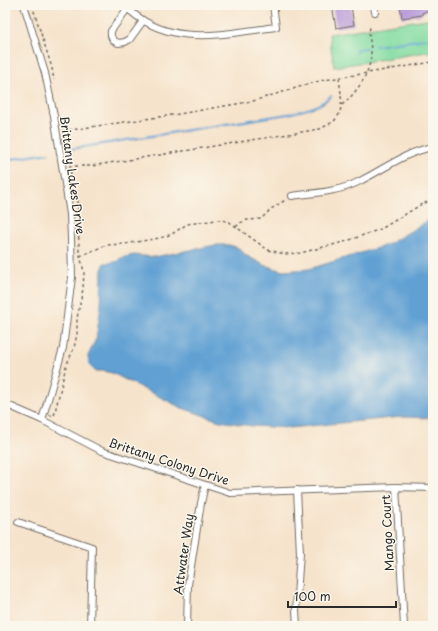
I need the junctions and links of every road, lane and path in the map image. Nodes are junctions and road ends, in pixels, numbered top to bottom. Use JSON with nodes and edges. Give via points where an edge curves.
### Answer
{"nodes":[{"id":1,"x":24,"y":5,"type":"edge"},
{"id":2,"x":32,"y":5,"type":"edge"},
{"id":3,"x":273,"y":5,"type":"edge"},
{"id":4,"x":374,"y":5,"type":"edge"},
{"id":5,"x":125,"y":7,"type":"edge"},
{"id":6,"x":375,"y":12,"type":"dead end"},
{"id":7,"x":143,"y":21,"type":"junction"},
{"id":8,"x":370,"y":27,"type":"dead end"},
{"id":9,"x":433,"y":62,"type":"edge"},
{"id":10,"x":367,"y":73,"type":"junction"},
{"id":11,"x":339,"y":77,"type":"junction"},
{"id":12,"x":54,"y":82,"type":"dead end"},
{"id":13,"x":341,"y":106,"type":"junction"},
{"id":14,"x":63,"y":131,"type":"dead end"},
{"id":15,"x":433,"y":147,"type":"edge"},
{"id":16,"x":68,"y":160,"type":"dead end"},
{"id":17,"x":69,"y":166,"type":"junction"},
{"id":18,"x":292,"y":196,"type":"joint"},
{"id":19,"x":433,"y":200,"type":"edge"},
{"id":20,"x":236,"y":227,"type":"junction"},
{"id":21,"x":80,"y":256,"type":"junction"},
{"id":22,"x":72,"y":260,"type":"junction"},
{"id":23,"x":5,"y":404,"type":"edge"},
{"id":24,"x":44,"y":413,"type":"junction"},
{"id":25,"x":42,"y":420,"type":"junction"},
{"id":26,"x":205,"y":485,"type":"junction"},
{"id":27,"x":396,"y":487,"type":"junction"},
{"id":28,"x":433,"y":488,"type":"edge"},
{"id":29,"x":297,"y":490,"type":"junction"},
{"id":30,"x":18,"y":522,"type":"dead end"},
{"id":31,"x":90,"y":626,"type":"edge"},
{"id":32,"x":187,"y":626,"type":"edge"},
{"id":33,"x":296,"y":626,"type":"edge"},
{"id":34,"x":404,"y":626,"type":"edge"}],
"edges":[{"from":1,"to":22,"type":"street","name":"Brittany Lakes Drive","via":[[45,73],[54,116],[70,214]]},
{"from":2,"to":12,"type":"path"},
{"from":3,"to":7,"type":"street","via":[[276,27],[199,36],[169,32]]},
{"from":4,"to":6,"type":"street"},
{"from":5,"to":7,"type":"street"},
{"from":5,"to":7,"type":"street","via":[[111,31],[114,41],[127,41]]},
{"from":8,"to":10,"type":"path","via":[[371,52]]},
{"from":9,"to":10,"type":"path"},
{"from":10,"to":11,"type":"path"},
{"from":10,"to":13,"type":"path","via":[[351,97]]},
{"from":11,"to":13,"type":"path"},
{"from":11,"to":14,"type":"path","via":[[299,86],[253,101]]},
{"from":13,"to":17,"type":"path","via":[[335,120],[320,129],[90,166]]},
{"from":15,"to":18,"type":"street","via":[[406,155],[357,183],[339,189]]},
{"from":16,"to":17,"type":"path"},
{"from":17,"to":21,"type":"path","via":[[78,201]]},
{"from":18,"to":20,"type":"path","via":[[261,219],[240,222]]},
{"from":19,"to":20,"type":"path","via":[[381,229],[300,253],[285,254],[268,250]]},
{"from":20,"to":21,"type":"path","via":[[223,220],[196,222],[160,238],[106,245]]},
{"from":21,"to":22,"type":"path"},
{"from":21,"to":24,"type":"path","via":[[84,272],[83,289],[74,348],[66,366],[54,416]]},
{"from":22,"to":24,"type":"street","name":"Brittany Lakes Drive","via":[[63,348]]},
{"from":23,"to":25,"type":"street","name":"Brittany Colony Drive"},
{"from":24,"to":25,"type":"street","name":"Brittany Lakes Drive"},
{"from":25,"to":26,"type":"street","name":"Brittany Colony Drive","via":[[102,451]]},
{"from":26,"to":29,"type":"street","name":"Brittany Colony Drive","via":[[230,493]]},
{"from":26,"to":32,"type":"street","name":"Attwater Way","via":[[188,585]]},
{"from":27,"to":28,"type":"street","name":"Brittany Colony Drive"},
{"from":27,"to":29,"type":"street","name":"Brittany Colony Drive"},
{"from":27,"to":34,"type":"street","name":"Mango Court"},
{"from":29,"to":33,"type":"street","via":[[300,553]]},
{"from":30,"to":31,"type":"street","via":[[92,547]]}]}
